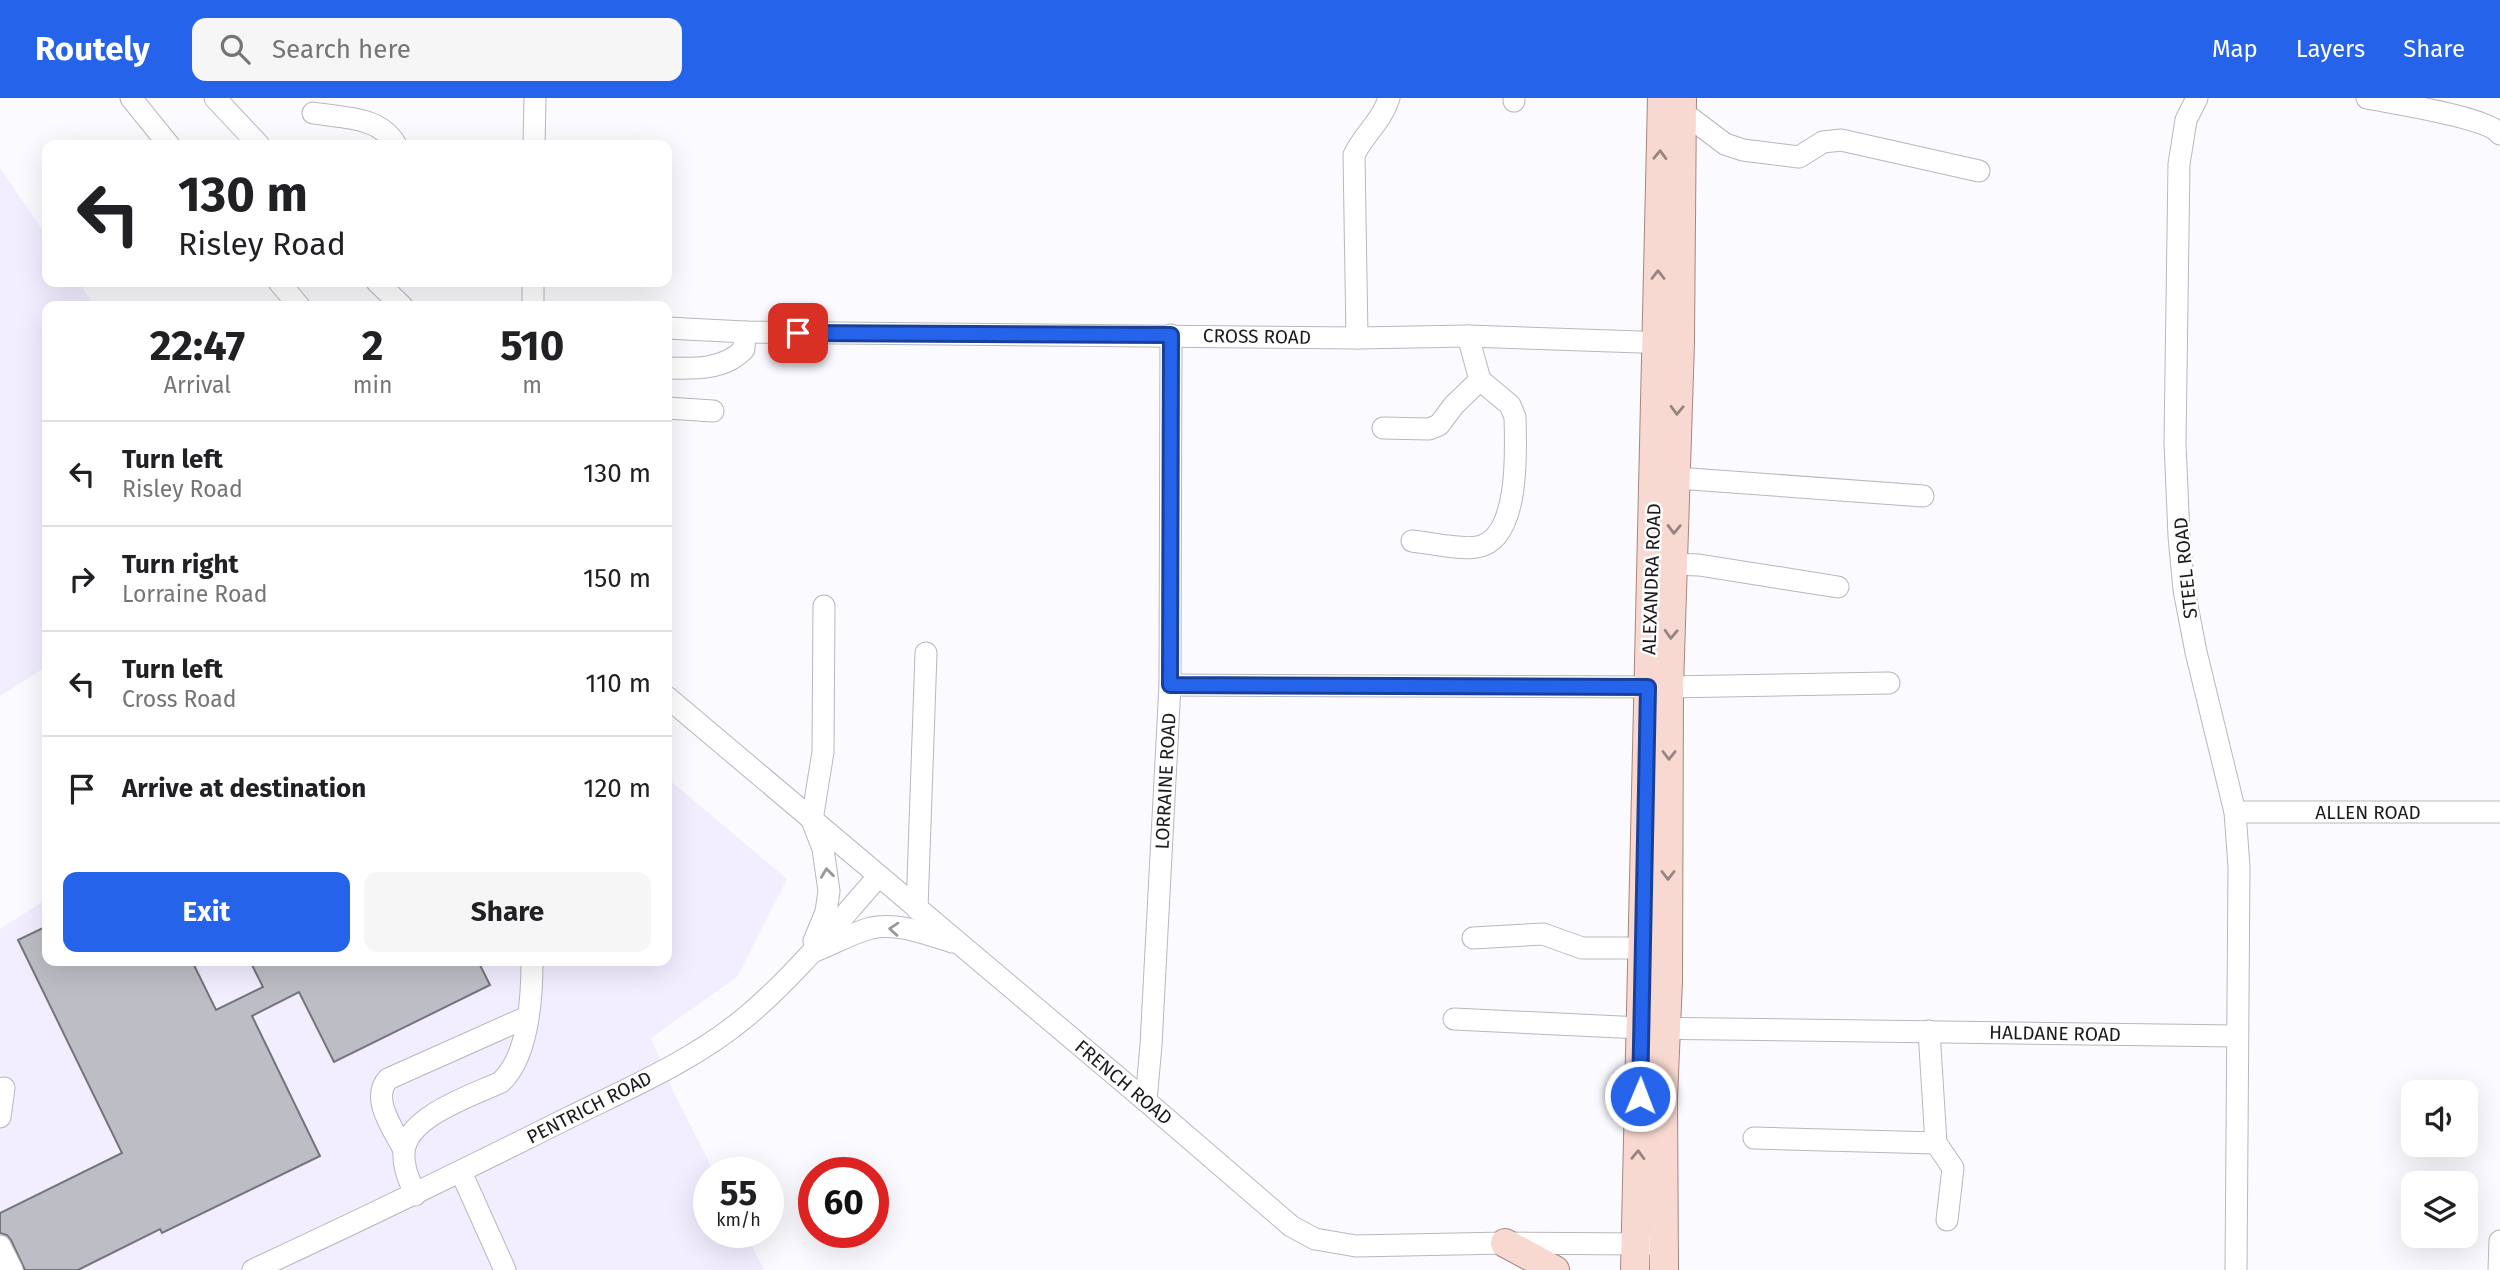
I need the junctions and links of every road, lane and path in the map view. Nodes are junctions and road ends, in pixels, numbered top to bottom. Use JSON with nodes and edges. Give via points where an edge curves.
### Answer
{"nodes":[{"id":1,"x":131,"y":98,"type":"edge"},
{"id":2,"x":215,"y":98,"type":"edge"},
{"id":3,"x":535,"y":98,"type":"edge"},
{"id":4,"x":1389,"y":98,"type":"edge"},
{"id":5,"x":2367,"y":98,"type":"edge"},
{"id":6,"x":2195,"y":99,"type":"edge"},
{"id":7,"x":1672,"y":103,"type":"edge"},
{"id":8,"x":313,"y":113,"type":"dead end"},
{"id":9,"x":2500,"y":134,"type":"edge"},
{"id":10,"x":165,"y":140,"type":"edge"},
{"id":11,"x":254,"y":140,"type":"edge"},
{"id":12,"x":392,"y":140,"type":"edge"},
{"id":13,"x":534,"y":140,"type":"edge"},
{"id":14,"x":1979,"y":172,"type":"dead end"},
{"id":15,"x":283,"y":287,"type":"edge"},
{"id":16,"x":382,"y":287,"type":"edge"},
{"id":17,"x":295,"y":301,"type":"edge"},
{"id":18,"x":397,"y":301,"type":"edge"},
{"id":19,"x":672,"y":328,"type":"edge"},
{"id":20,"x":745,"y":332,"type":"junction"},
{"id":21,"x":1171,"y":335,"type":"junction"},
{"id":22,"x":1468,"y":336,"type":"junction"},
{"id":23,"x":1357,"y":338,"type":"junction"},
{"id":24,"x":1669,"y":343,"type":"junction"},
{"id":25,"x":672,"y":368,"type":"edge"},
{"id":26,"x":1480,"y":380,"type":"junction"},
{"id":27,"x":672,"y":408,"type":"edge"},
{"id":28,"x":713,"y":411,"type":"dead end"},
{"id":29,"x":1383,"y":428,"type":"dead end"},
{"id":30,"x":1664,"y":477,"type":"junction"},
{"id":31,"x":1923,"y":496,"type":"dead end"},
{"id":32,"x":1412,"y":541,"type":"dead end"},
{"id":33,"x":1673,"y":564,"type":"junction"},
{"id":34,"x":1838,"y":587,"type":"dead end"},
{"id":35,"x":824,"y":606,"type":"dead end"},
{"id":36,"x":926,"y":653,"type":"dead end"},
{"id":37,"x":1889,"y":683,"type":"dead end"},
{"id":38,"x":1170,"y":685,"type":"junction"},
{"id":39,"x":1658,"y":687,"type":"junction"},
{"id":40,"x":672,"y":701,"type":"edge"},
{"id":41,"x":2235,"y":812,"type":"junction"},
{"id":42,"x":2500,"y":812,"type":"edge"},
{"id":43,"x":812,"y":820,"type":"junction"},
{"id":44,"x":878,"y":877,"type":"junction"},
{"id":45,"x":917,"y":909,"type":"junction"},
{"id":46,"x":1473,"y":938,"type":"dead end"},
{"id":47,"x":960,"y":944,"type":"junction"},
{"id":48,"x":1642,"y":948,"type":"junction"},
{"id":49,"x":807,"y":957,"type":"junction"},
{"id":50,"x":532,"y":966,"type":"edge"},
{"id":51,"x":527,"y":1017,"type":"junction"},
{"id":52,"x":1454,"y":1019,"type":"dead end"},
{"id":53,"x":1653,"y":1027,"type":"junction"},
{"id":54,"x":1929,"y":1031,"type":"junction"},
{"id":55,"x":2236,"y":1036,"type":"junction"},
{"id":56,"x":4,"y":1088,"type":"dead end"},
{"id":57,"x":1146,"y":1101,"type":"junction"},
{"id":58,"x":0,"y":1116,"type":"edge"},
{"id":59,"x":1754,"y":1138,"type":"dead end"},
{"id":60,"x":1936,"y":1143,"type":"junction"},
{"id":61,"x":404,"y":1150,"type":"junction"},
{"id":62,"x":461,"y":1172,"type":"junction"},
{"id":63,"x":415,"y":1195,"type":"junction"},
{"id":64,"x":1947,"y":1220,"type":"dead end"},
{"id":65,"x":2500,"y":1241,"type":"edge"},
{"id":66,"x":1505,"y":1243,"type":"junction"},
{"id":67,"x":0,"y":1246,"type":"edge"},
{"id":68,"x":1635,"y":1257,"type":"edge"},
{"id":69,"x":1664,"y":1257,"type":"edge"},
{"id":70,"x":12,"y":1270,"type":"edge"},
{"id":71,"x":253,"y":1270,"type":"edge"},
{"id":72,"x":505,"y":1270,"type":"edge"},
{"id":73,"x":1555,"y":1270,"type":"edge"},
{"id":74,"x":2236,"y":1270,"type":"edge"},
{"id":75,"x":2500,"y":1270,"type":"edge"}],
"edges":[{"from":1,"to":10,"type":"street"},
{"from":2,"to":11,"type":"street"},
{"from":3,"to":13,"type":"street"},
{"from":4,"to":23,"type":"street","via":[[1382,116],[1353,155]]},
{"from":5,"to":9,"type":"street","via":[[2472,120]]},
{"from":6,"to":41,"type":"street","name":"STEEL ROAD","via":[[2186,120],[2179,164],[2175,429],[2179,536],[2196,652]]},
{"from":7,"to":14,"type":"street","via":[[1725,144],[1743,150],[1799,157],[1816,145],[1841,140]]},
{"from":7,"to":24,"type":"main road","name":"ALEXANDRA ROAD","via":[[1658,207]]},
{"from":8,"to":12,"type":"street","via":[[374,123]]},
{"from":15,"to":17,"type":"street"},
{"from":16,"to":18,"type":"street"},
{"from":19,"to":20,"type":"street","name":"CROSS ROAD"},
{"from":20,"to":21,"type":"street","name":"CROSS ROAD"},
{"from":20,"to":25,"type":"street","via":[[744,349],[735,359],[693,369]]},
{"from":21,"to":23,"type":"street","name":"CROSS ROAD"},
{"from":21,"to":38,"type":"street","name":"LORRAINE ROAD"},
{"from":22,"to":23,"type":"street","name":"CROSS ROAD"},
{"from":22,"to":24,"type":"street","name":"CROSS ROAD"},
{"from":22,"to":26,"type":"street"},
{"from":24,"to":30,"type":"main road","name":"ALEXANDRA ROAD"},
{"from":26,"to":29,"type":"street","via":[[1439,425]]},
{"from":26,"to":32,"type":"street","via":[[1510,405],[1515,417],[1511,503],[1501,531],[1494,540],[1475,547]]},
{"from":27,"to":28,"type":"street"},
{"from":30,"to":31,"type":"street"},
{"from":30,"to":33,"type":"main road","name":"ALEXANDRA ROAD","one_way":true},
{"from":30,"to":39,"type":"main road","name":"ALEXANDRA ROAD"},
{"from":33,"to":34,"type":"street"},
{"from":33,"to":39,"type":"main road","name":"ALEXANDRA ROAD","one_way":true},
{"from":35,"to":43,"type":"street","via":[[823,752]]},
{"from":36,"to":45,"type":"street"},
{"from":37,"to":39,"type":"street"},
{"from":38,"to":39,"type":"street"},
{"from":38,"to":57,"type":"street","name":"LORRAINE ROAD"},
{"from":39,"to":48,"type":"main road","name":"ALEXANDRA ROAD"},
{"from":39,"to":53,"type":"main road","name":"ALEXANDRA ROAD","one_way":true,"via":[[1668,981]]},
{"from":40,"to":43,"type":"street","name":"FRENCH ROAD"},
{"from":41,"to":42,"type":"street","name":"ALLEN ROAD"},
{"from":41,"to":55,"type":"street","name":"STEEL ROAD","via":[[2239,867]]},
{"from":43,"to":44,"type":"street","name":"FRENCH ROAD"},
{"from":49,"to":43,"type":"street","one_way":true,"via":[[826,912],[828,891],[823,849]]},
{"from":44,"to":45,"type":"street","name":"FRENCH ROAD"},
{"from":44,"to":49,"type":"street","name":"PENTRICH ROAD"},
{"from":45,"to":47,"type":"street","name":"FRENCH ROAD"},
{"from":46,"to":48,"type":"street","via":[[1543,934],[1582,948]]},
{"from":47,"to":49,"type":"street","one_way":true,"via":[[910,930],[872,928]]},
{"from":47,"to":57,"type":"street","name":"FRENCH ROAD"},
{"from":48,"to":53,"type":"main road","name":"ALEXANDRA ROAD"},
{"from":49,"to":62,"type":"street","name":"PENTRICH ROAD","via":[[748,1015],[700,1049]]},
{"from":50,"to":51,"type":"street"},
{"from":51,"to":61,"type":"street","via":[[510,1074],[427,1118],[413,1130]]},
{"from":51,"to":61,"type":"street","via":[[388,1079],[381,1103]]},
{"from":52,"to":53,"type":"street","name":"HALDANE ROAD"},
{"from":53,"to":54,"type":"street","name":"HALDANE ROAD"},
{"from":68,"to":53,"type":"main road","name":"ALEXANDRA ROAD","one_way":true},
{"from":53,"to":69,"type":"main road","name":"ALEXANDRA ROAD","via":[[1663,1098]]},
{"from":54,"to":55,"type":"street","name":"HALDANE ROAD"},
{"from":54,"to":60,"type":"street"},
{"from":55,"to":74,"type":"street"},
{"from":56,"to":58,"type":"street"},
{"from":57,"to":66,"type":"street","name":"FRENCH ROAD","via":[[1291,1226],[1315,1239],[1356,1246]]},
{"from":59,"to":60,"type":"street"},
{"from":60,"to":64,"type":"street","via":[[1953,1168]]},
{"from":61,"to":63,"type":"street"},
{"from":62,"to":63,"type":"street","name":"PENTRICH ROAD"},
{"from":62,"to":72,"type":"street"},
{"from":63,"to":71,"type":"street","name":"PENTRICH ROAD"},
{"from":65,"to":75,"type":"street"},
{"from":66,"to":68,"type":"street","name":"FRENCH ROAD"},
{"from":66,"to":73,"type":"main road"},
{"from":67,"to":70,"type":"street"},
{"from":68,"to":69,"type":"street","name":"FRENCH ROAD"}]}
